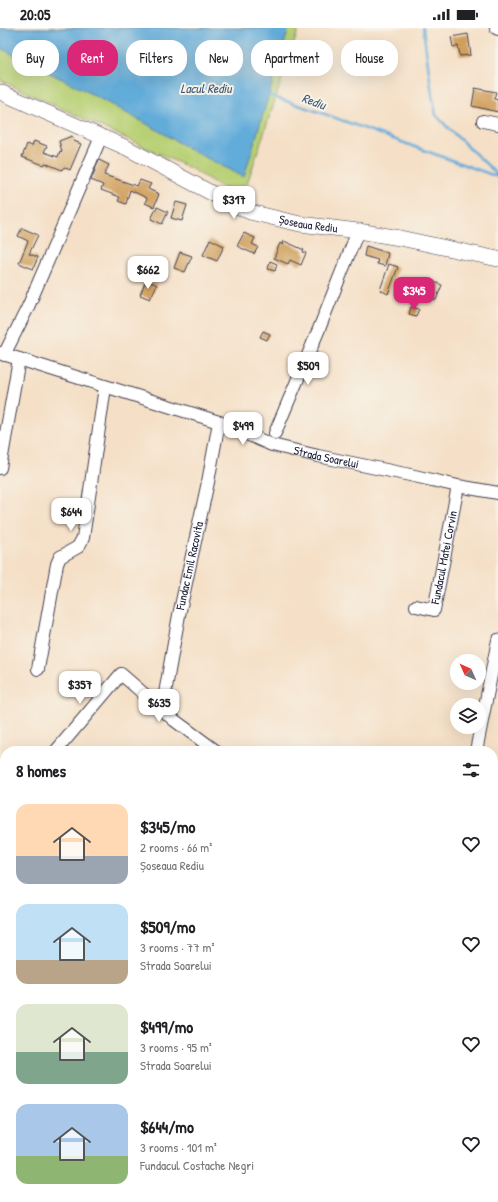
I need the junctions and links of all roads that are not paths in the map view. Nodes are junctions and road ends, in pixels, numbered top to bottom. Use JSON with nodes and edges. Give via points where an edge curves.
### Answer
{"nodes":[{"id":1,"x":0,"y":92,"type":"edge"},
{"id":2,"x":483,"y":121,"type":"dead end"},
{"id":3,"x":498,"y":124,"type":"edge"},
{"id":4,"x":101,"y":136,"type":"junction"},
{"id":5,"x":358,"y":231,"type":"junction"},
{"id":6,"x":498,"y":259,"type":"edge"},
{"id":7,"x":2,"y":354,"type":"edge"},
{"id":8,"x":19,"y":359,"type":"junction"},
{"id":9,"x":105,"y":387,"type":"junction"},
{"id":10,"x":219,"y":422,"type":"junction"},
{"id":11,"x":275,"y":433,"type":"dead end"},
{"id":12,"x":0,"y":468,"type":"edge"},
{"id":13,"x":458,"y":486,"type":"junction"},
{"id":14,"x":498,"y":493,"type":"edge"},
{"id":15,"x":416,"y":606,"type":"dead end"},
{"id":16,"x":498,"y":640,"type":"edge"},
{"id":17,"x":38,"y":669,"type":"dead end"},
{"id":18,"x":162,"y":710,"type":"junction"},
{"id":19,"x":60,"y":746,"type":"edge"},
{"id":20,"x":209,"y":746,"type":"edge"},
{"id":21,"x":477,"y":746,"type":"edge"}],
"edges":[{"from":1,"to":4,"type":"main road","name":"Șoseaua Rediu"},
{"from":2,"to":3,"type":"street"},
{"from":4,"to":5,"type":"main road","name":"Șoseaua Rediu","via":[[250,212],[300,224]]},
{"from":4,"to":7,"type":"street","via":[[28,307]]},
{"from":5,"to":6,"type":"main road","name":"Șoseaua Rediu"},
{"from":5,"to":11,"type":"street"},
{"from":7,"to":8,"type":"street","name":"Strada Soarelui"},
{"from":8,"to":9,"type":"street","name":"Strada Soarelui"},
{"from":8,"to":12,"type":"street"},
{"from":9,"to":10,"type":"street","name":"Strada Soarelui"},
{"from":9,"to":17,"type":"street","via":[[83,538],[78,547],[60,557],[57,564]]},
{"from":10,"to":13,"type":"street","name":"Strada Soarelui","via":[[272,445]]},
{"from":10,"to":18,"type":"street","name":"Fundac Emil Racovita"},
{"from":13,"to":14,"type":"street","name":"Strada Soarelui"},
{"from":13,"to":15,"type":"street","name":"Fundacul Matei Corvin","via":[[434,610]]},
{"from":16,"to":21,"type":"street"},
{"from":18,"to":19,"type":"street","via":[[121,674]]},
{"from":18,"to":20,"type":"street"}]}
